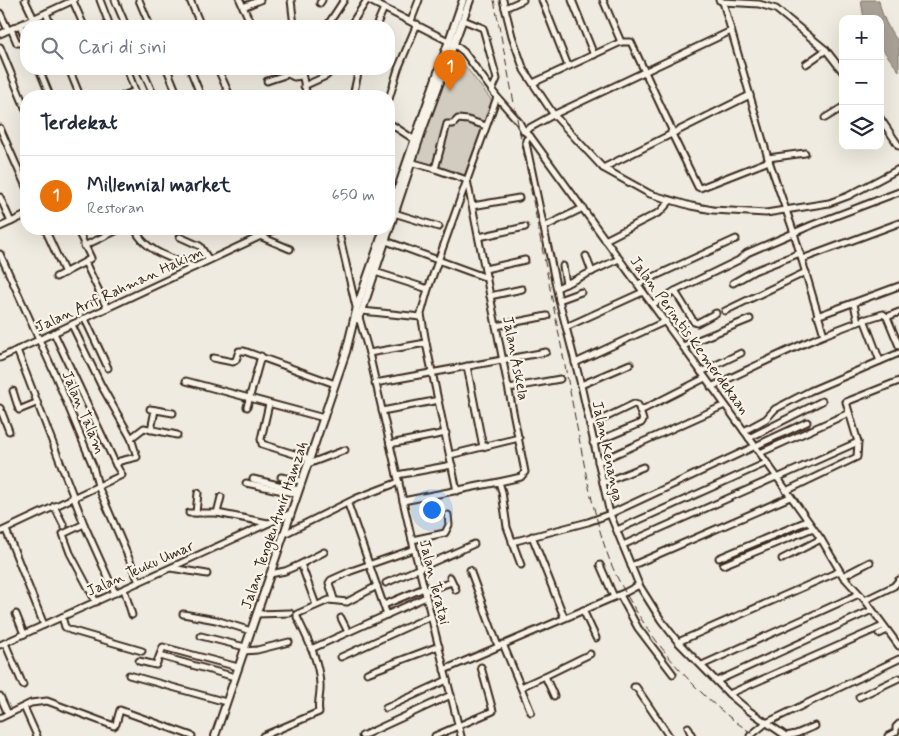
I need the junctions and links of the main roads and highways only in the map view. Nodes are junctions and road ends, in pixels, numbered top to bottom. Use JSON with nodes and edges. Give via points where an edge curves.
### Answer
{"nodes":[{"id":1,"x":464,"y":0,"type":"edge"},
{"id":2,"x":452,"y":43,"type":"junction"},
{"id":3,"x":409,"y":162,"type":"junction"},
{"id":4,"x":395,"y":205,"type":"edge"},
{"id":5,"x":382,"y":235,"type":"edge"},
{"id":6,"x":387,"y":235,"type":"edge"},
{"id":7,"x":358,"y":315,"type":"junction"},
{"id":8,"x":215,"y":736,"type":"edge"}],
"edges":[{"from":1,"to":2,"type":"main road","name":"Jalan Tengku Amir Hamzah"},
{"from":1,"to":2,"type":"main road","name":"Jalan Tengku Amir Hamzah","via":[[463,20]]},
{"from":2,"to":3,"type":"main road","name":"Jalan Tengku Amir Hamzah"},
{"from":2,"to":3,"type":"main road","name":"Jalan Tengku Amir Hamzah","via":[[414,140]]},
{"from":3,"to":4,"type":"main road","name":"Jalan Tengku Amir Hamzah"},
{"from":5,"to":7,"type":"main road","name":"Jalan Tengku Amir Hamzah"},
{"from":6,"to":7,"type":"main road","name":"Jalan Tengku Amir Hamzah"},
{"from":7,"to":8,"type":"main road","name":"Jalan Tengku Amir Hamzah"}]}
